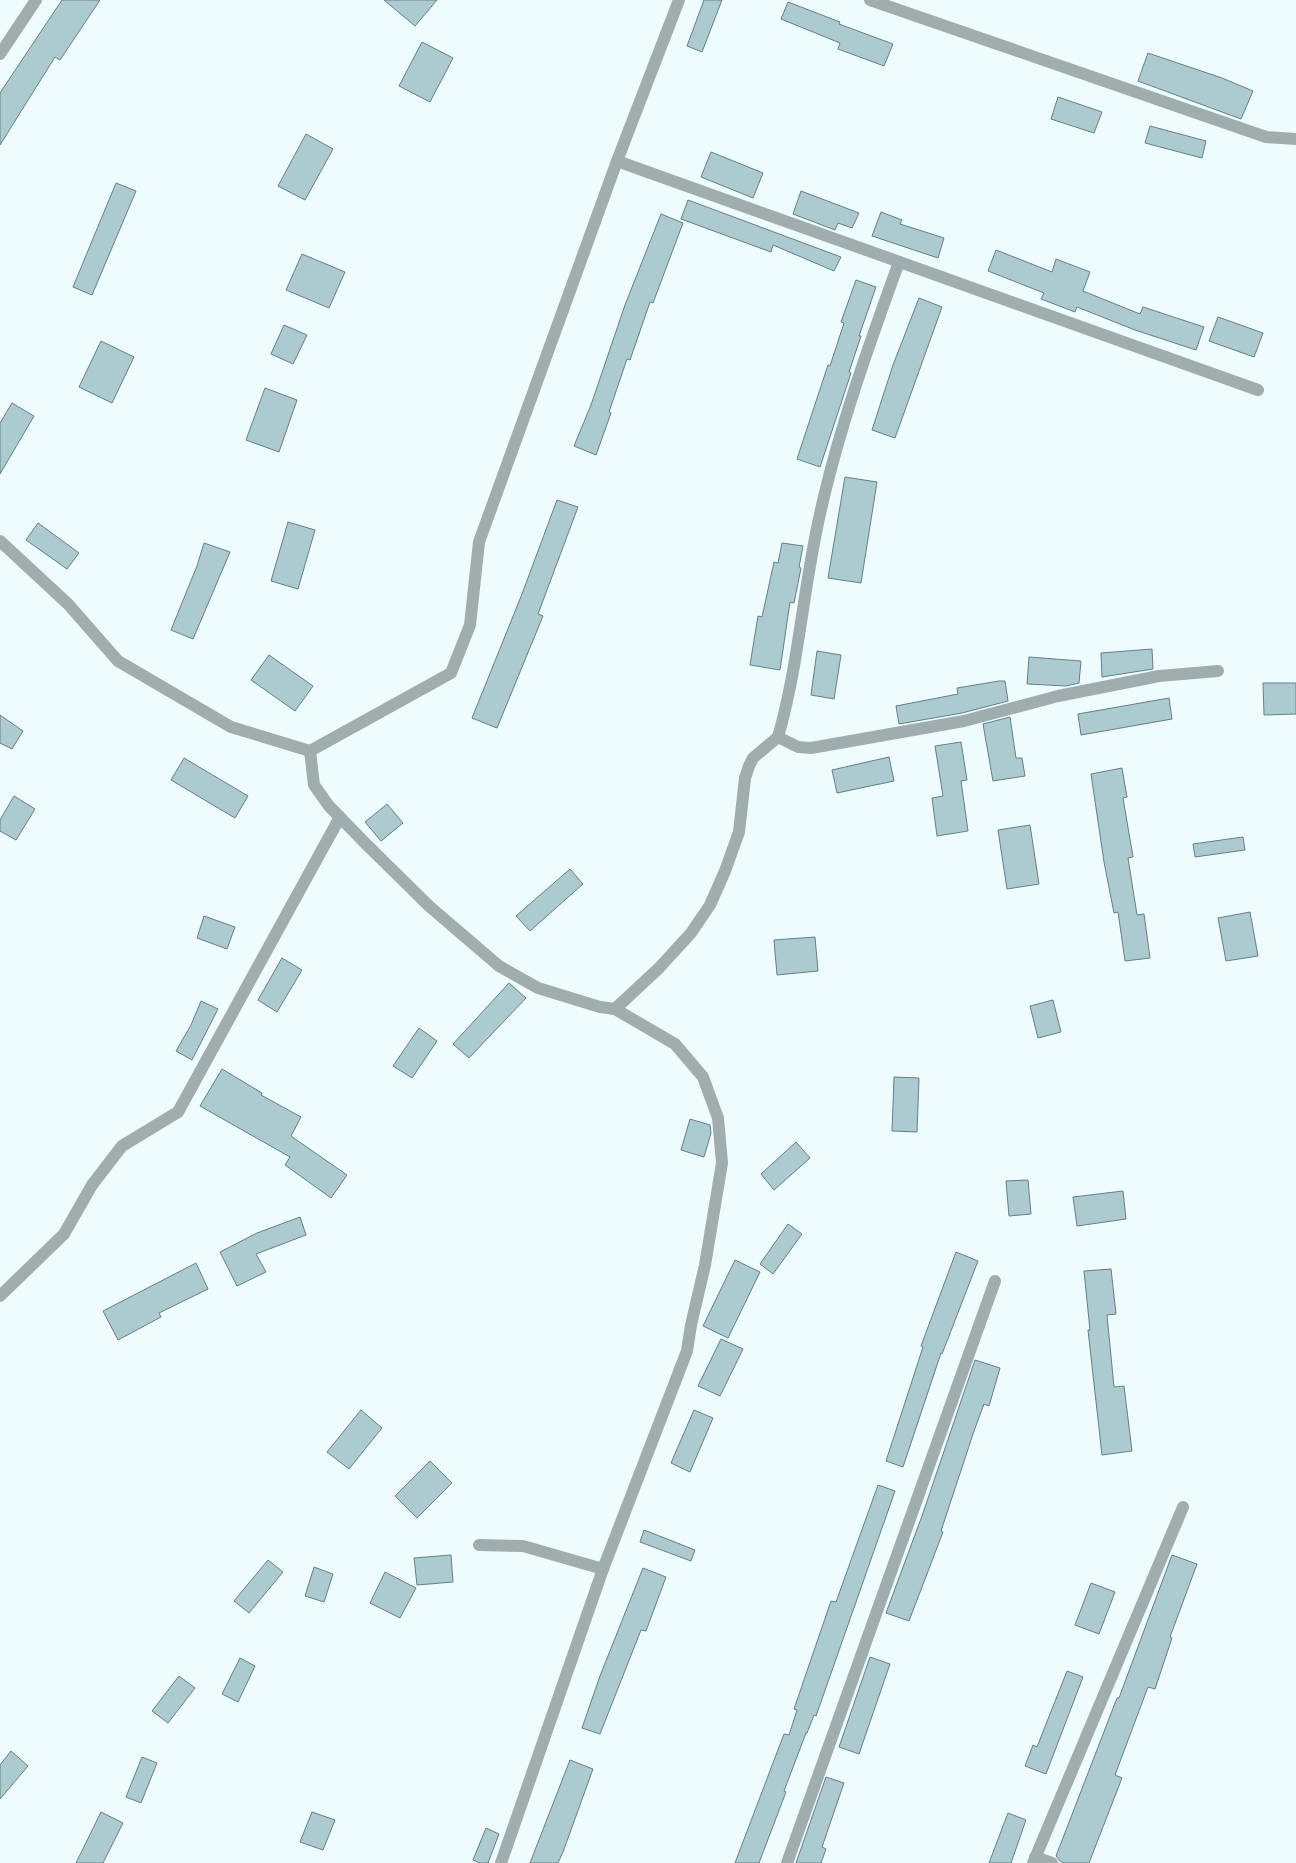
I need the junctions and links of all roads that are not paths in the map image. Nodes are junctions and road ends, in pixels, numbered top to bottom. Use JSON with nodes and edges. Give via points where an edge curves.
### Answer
{"nodes":[{"id":1,"x":36,"y":0,"type":"edge"},
{"id":2,"x":679,"y":0,"type":"edge"},
{"id":3,"x":870,"y":0,"type":"edge"},
{"id":4,"x":0,"y":54,"type":"edge"},
{"id":5,"x":1296,"y":139,"type":"edge"},
{"id":6,"x":617,"y":161,"type":"junction"},
{"id":7,"x":899,"y":262,"type":"junction"},
{"id":8,"x":1258,"y":390,"type":"dead end"},
{"id":9,"x":0,"y":541,"type":"edge"},
{"id":10,"x":1218,"y":671,"type":"dead end"},
{"id":11,"x":778,"y":737,"type":"junction"},
{"id":12,"x":310,"y":751,"type":"junction"},
{"id":13,"x":340,"y":817,"type":"junction"},
{"id":14,"x":615,"y":1009,"type":"junction"},
{"id":15,"x":995,"y":1281,"type":"dead end"},
{"id":16,"x":0,"y":1296,"type":"edge"},
{"id":17,"x":1183,"y":1507,"type":"dead end"},
{"id":18,"x":479,"y":1545,"type":"dead end"},
{"id":19,"x":603,"y":1569,"type":"junction"},
{"id":20,"x":1034,"y":1860,"type":"edge"},
{"id":21,"x":501,"y":1863,"type":"edge"},
{"id":22,"x":787,"y":1863,"type":"edge"},
{"id":23,"x":1052,"y":1863,"type":"edge"}],
"edges":[{"from":1,"to":4,"type":"street"},
{"from":2,"to":6,"type":"street"},
{"from":3,"to":5,"type":"street","via":[[1266,137]]},
{"from":6,"to":7,"type":"street"},
{"from":6,"to":12,"type":"street","via":[[480,542],[470,626],[451,673]]},
{"from":7,"to":8,"type":"street"},
{"from":7,"to":11,"type":"street","via":[[831,464],[819,517],[792,683]]},
{"from":9,"to":12,"type":"street","via":[[68,604],[118,661],[231,727]]},
{"from":10,"to":11,"type":"street","via":[[1159,676],[1058,696],[964,720],[811,748],[798,747]]},
{"from":11,"to":14,"type":"street","via":[[753,758],[744,778],[739,832],[710,905],[691,933],[660,968]]},
{"from":12,"to":13,"type":"street","via":[[314,785]]},
{"from":13,"to":14,"type":"street","via":[[430,906],[499,966],[538,988]]},
{"from":13,"to":16,"type":"street","via":[[178,1112],[122,1146],[92,1185],[64,1234]]},
{"from":14,"to":19,"type":"street","via":[[676,1044],[703,1077],[718,1118],[722,1163],[687,1352]]},
{"from":15,"to":22,"type":"street"},
{"from":17,"to":20,"type":"street"},
{"from":18,"to":19,"type":"street","via":[[523,1546]]},
{"from":19,"to":21,"type":"street"},
{"from":20,"to":23,"type":"street"}]}
